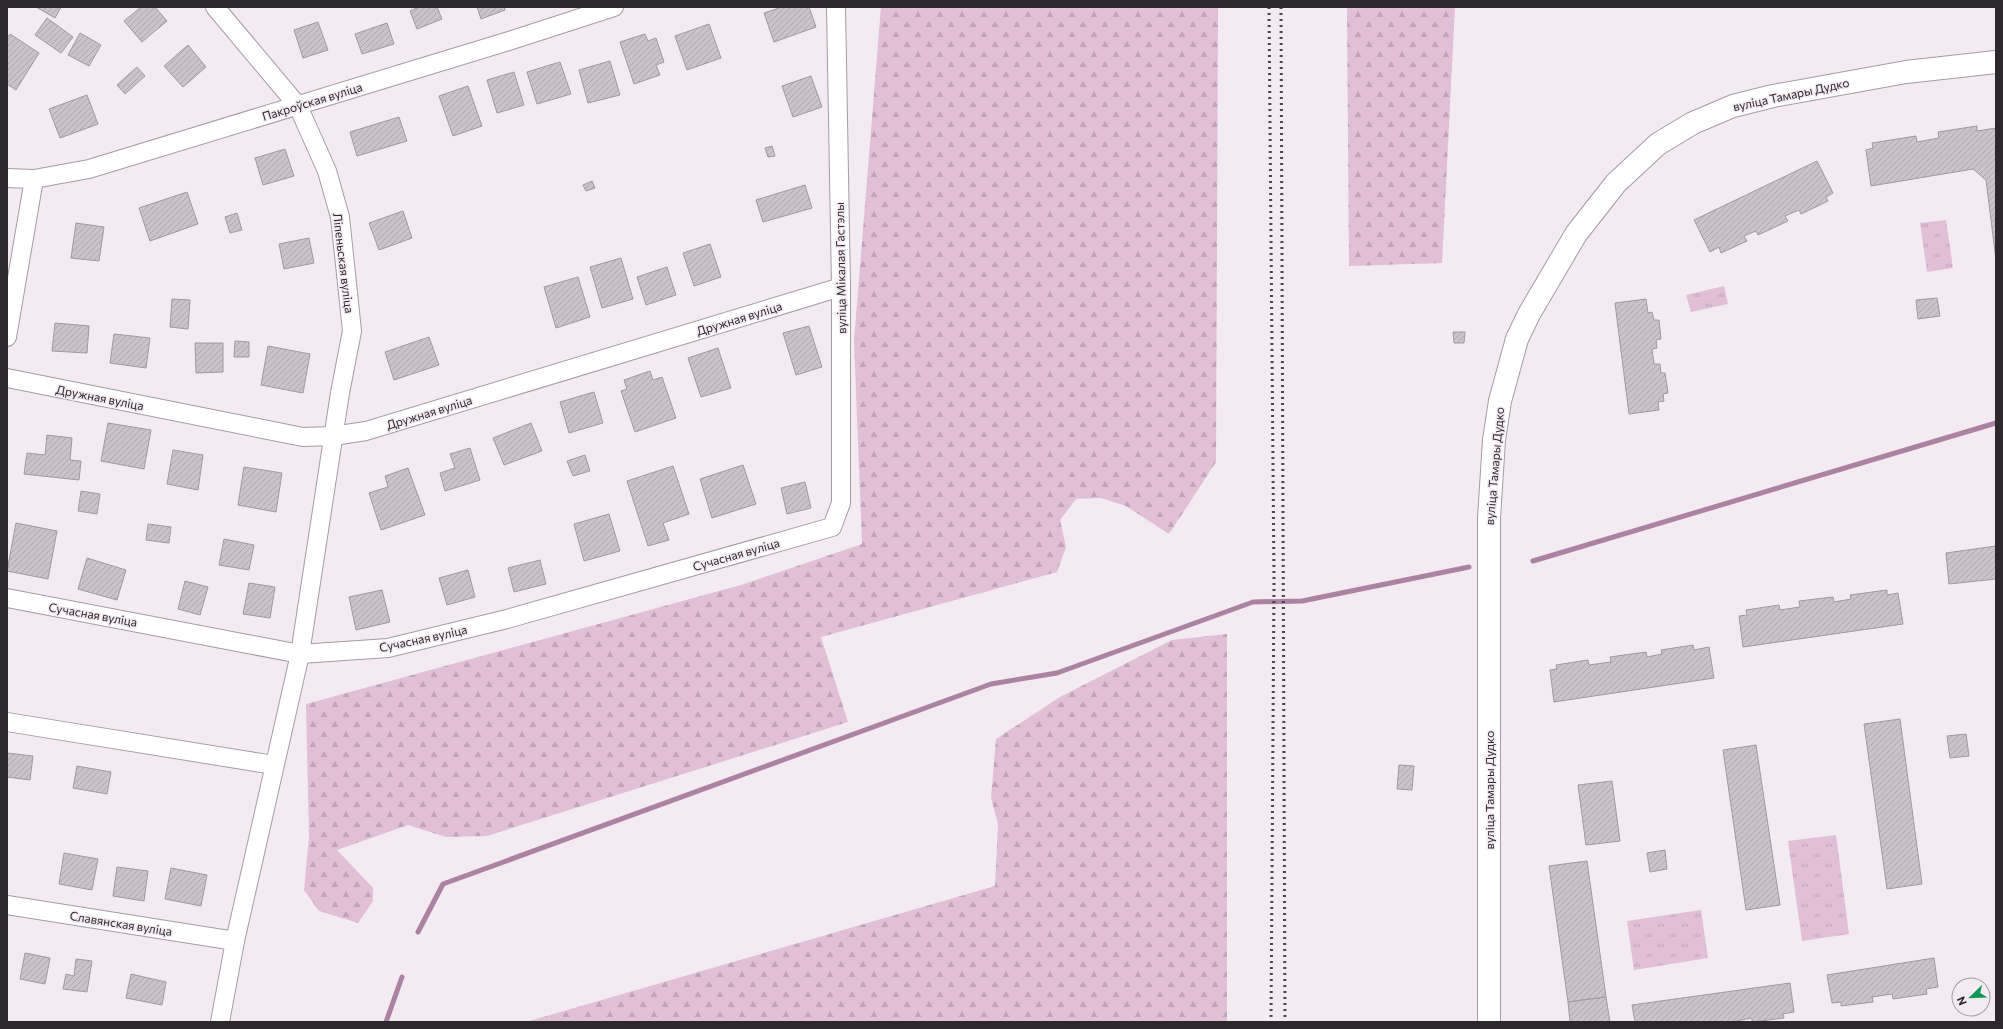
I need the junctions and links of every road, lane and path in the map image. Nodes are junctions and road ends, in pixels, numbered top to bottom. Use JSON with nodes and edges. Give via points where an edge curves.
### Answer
{"nodes":[{"id":1,"x":215,"y":7,"type":"edge"},
{"id":2,"x":614,"y":7,"type":"edge"},
{"id":3,"x":836,"y":7,"type":"edge"},
{"id":4,"x":1996,"y":62,"type":"edge"},
{"id":5,"x":298,"y":106,"type":"junction"},
{"id":6,"x":7,"y":178,"type":"edge"},
{"id":7,"x":34,"y":179,"type":"junction"},
{"id":8,"x":841,"y":287,"type":"junction"},
{"id":9,"x":7,"y":337,"type":"edge"},
{"id":10,"x":7,"y":378,"type":"edge"},
{"id":11,"x":333,"y":436,"type":"junction"},
{"id":12,"x":832,"y":527,"type":"joint"},
{"id":13,"x":7,"y":598,"type":"edge"},
{"id":14,"x":300,"y":654,"type":"junction"},
{"id":15,"x":7,"y":722,"type":"edge"},
{"id":16,"x":274,"y":765,"type":"junction"},
{"id":17,"x":7,"y":904,"type":"edge"},
{"id":18,"x":235,"y":941,"type":"junction"},
{"id":19,"x":220,"y":1022,"type":"edge"},
{"id":20,"x":1489,"y":1022,"type":"edge"}],
"edges":[{"from":1,"to":5,"type":"street","name":"Ліпеньская вуліца"},
{"from":2,"to":5,"type":"street","name":"Пакроўская вуліца"},
{"from":3,"to":8,"type":"street","name":"вуліца Мікалая Гастэлы"},
{"from":4,"to":20,"type":"street","name":"вуліца Тамары Дудко","via":[[1892,75],[1773,96],[1733,106],[1693,123],[1658,144],[1616,183],[1576,234],[1529,314],[1517,339],[1500,401],[1494,440],[1489,518]]},
{"from":5,"to":7,"type":"street","name":"Пакроўская вуліца","via":[[89,169]]},
{"from":5,"to":11,"type":"street","name":"Ліпеньская вуліца","via":[[327,171],[340,217],[352,323]]},
{"from":6,"to":7,"type":"street","name":"Пакроўская вуліца"},
{"from":7,"to":9,"type":"street"},
{"from":8,"to":11,"type":"street","name":"Дружная вуліца","via":[[366,431]]},
{"from":8,"to":12,"type":"street","name":"вуліца Мікалая Гастэлы","via":[[841,503]]},
{"from":10,"to":11,"type":"street","name":"Дружная вуліца","via":[[303,437]]},
{"from":11,"to":14,"type":"street","name":"Ліпеньская вуліца"},
{"from":12,"to":14,"type":"street","name":"Сучасная вуліца","via":[[507,619],[388,648]]},
{"from":13,"to":14,"type":"street","name":"Сучасная вуліца"},
{"from":14,"to":16,"type":"street","name":"Ліпеньская вуліца"},
{"from":15,"to":16,"type":"street"},
{"from":16,"to":18,"type":"street","name":"Ліпеньская вуліца"},
{"from":17,"to":18,"type":"street","name":"Славянская вуліца"},
{"from":18,"to":19,"type":"street","name":"Ліпеньская вуліца"}]}
